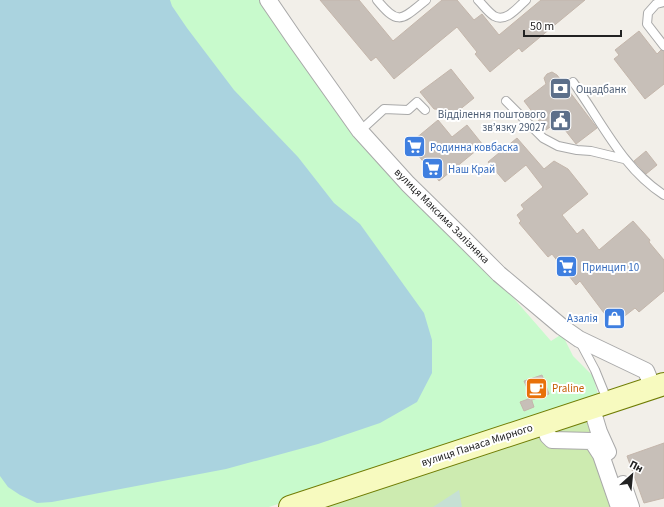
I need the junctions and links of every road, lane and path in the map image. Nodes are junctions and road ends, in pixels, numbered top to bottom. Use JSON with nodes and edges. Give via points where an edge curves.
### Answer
{"nodes":[{"id":1,"x":268,"y":0,"type":"edge"},
{"id":2,"x":377,"y":0,"type":"edge"},
{"id":3,"x":426,"y":0,"type":"edge"},
{"id":4,"x":478,"y":0,"type":"edge"},
{"id":5,"x":526,"y":0,"type":"edge"},
{"id":6,"x":664,"y":2,"type":"edge"},
{"id":7,"x":664,"y":46,"type":"edge"},
{"id":8,"x":573,"y":82,"type":"dead end"},
{"id":9,"x":506,"y":101,"type":"dead end"},
{"id":10,"x":425,"y":110,"type":"dead end"},
{"id":11,"x":360,"y":131,"type":"junction"},
{"id":12,"x":624,"y":159,"type":"junction"},
{"id":13,"x":664,"y":195,"type":"edge"},
{"id":14,"x":579,"y":339,"type":"junction"},
{"id":15,"x":658,"y":386,"type":"edge"},
{"id":16,"x":600,"y":406,"type":"junction"},
{"id":17,"x":543,"y":424,"type":"junction"},
{"id":18,"x":290,"y":507,"type":"edge"},
{"id":19,"x":619,"y":507,"type":"edge"},
{"id":20,"x":631,"y":507,"type":"edge"}],
"edges":[{"from":1,"to":11,"type":"street","name":"вулиця Максима Залізняка"},
{"from":2,"to":3,"type":"lane","via":[[386,12],[401,18]]},
{"from":4,"to":5,"type":"lane","via":[[494,16],[500,18],[509,15]]},
{"from":6,"to":7,"type":"lane","via":[[656,4],[648,12],[647,24]]},
{"from":8,"to":12,"type":"lane"},
{"from":9,"to":12,"type":"lane","via":[[543,138],[558,146]]},
{"from":10,"to":11,"type":"lane","via":[[417,102],[408,110],[384,109]]},
{"from":11,"to":14,"type":"street","name":"вулиця Максима Залізняка","via":[[408,184],[499,274]]},
{"from":12,"to":13,"type":"lane","via":[[641,177]]},
{"from":14,"to":15,"type":"street","name":"вулиця Максима Залізняка","via":[[646,371]]},
{"from":14,"to":16,"type":"lane","via":[[595,370]]},
{"from":15,"to":16,"type":"main road","name":"вулиця Панаса Мирного"},
{"from":16,"to":17,"type":"main road","name":"вулиця Панаса Мирного"},
{"from":16,"to":20,"type":"street","via":[[599,432],[618,470]]},
{"from":17,"to":18,"type":"main road","name":"вулиця Панаса Мирного"},
{"from":17,"to":19,"type":"street","via":[[552,440],[592,441],[601,455]]}]}
